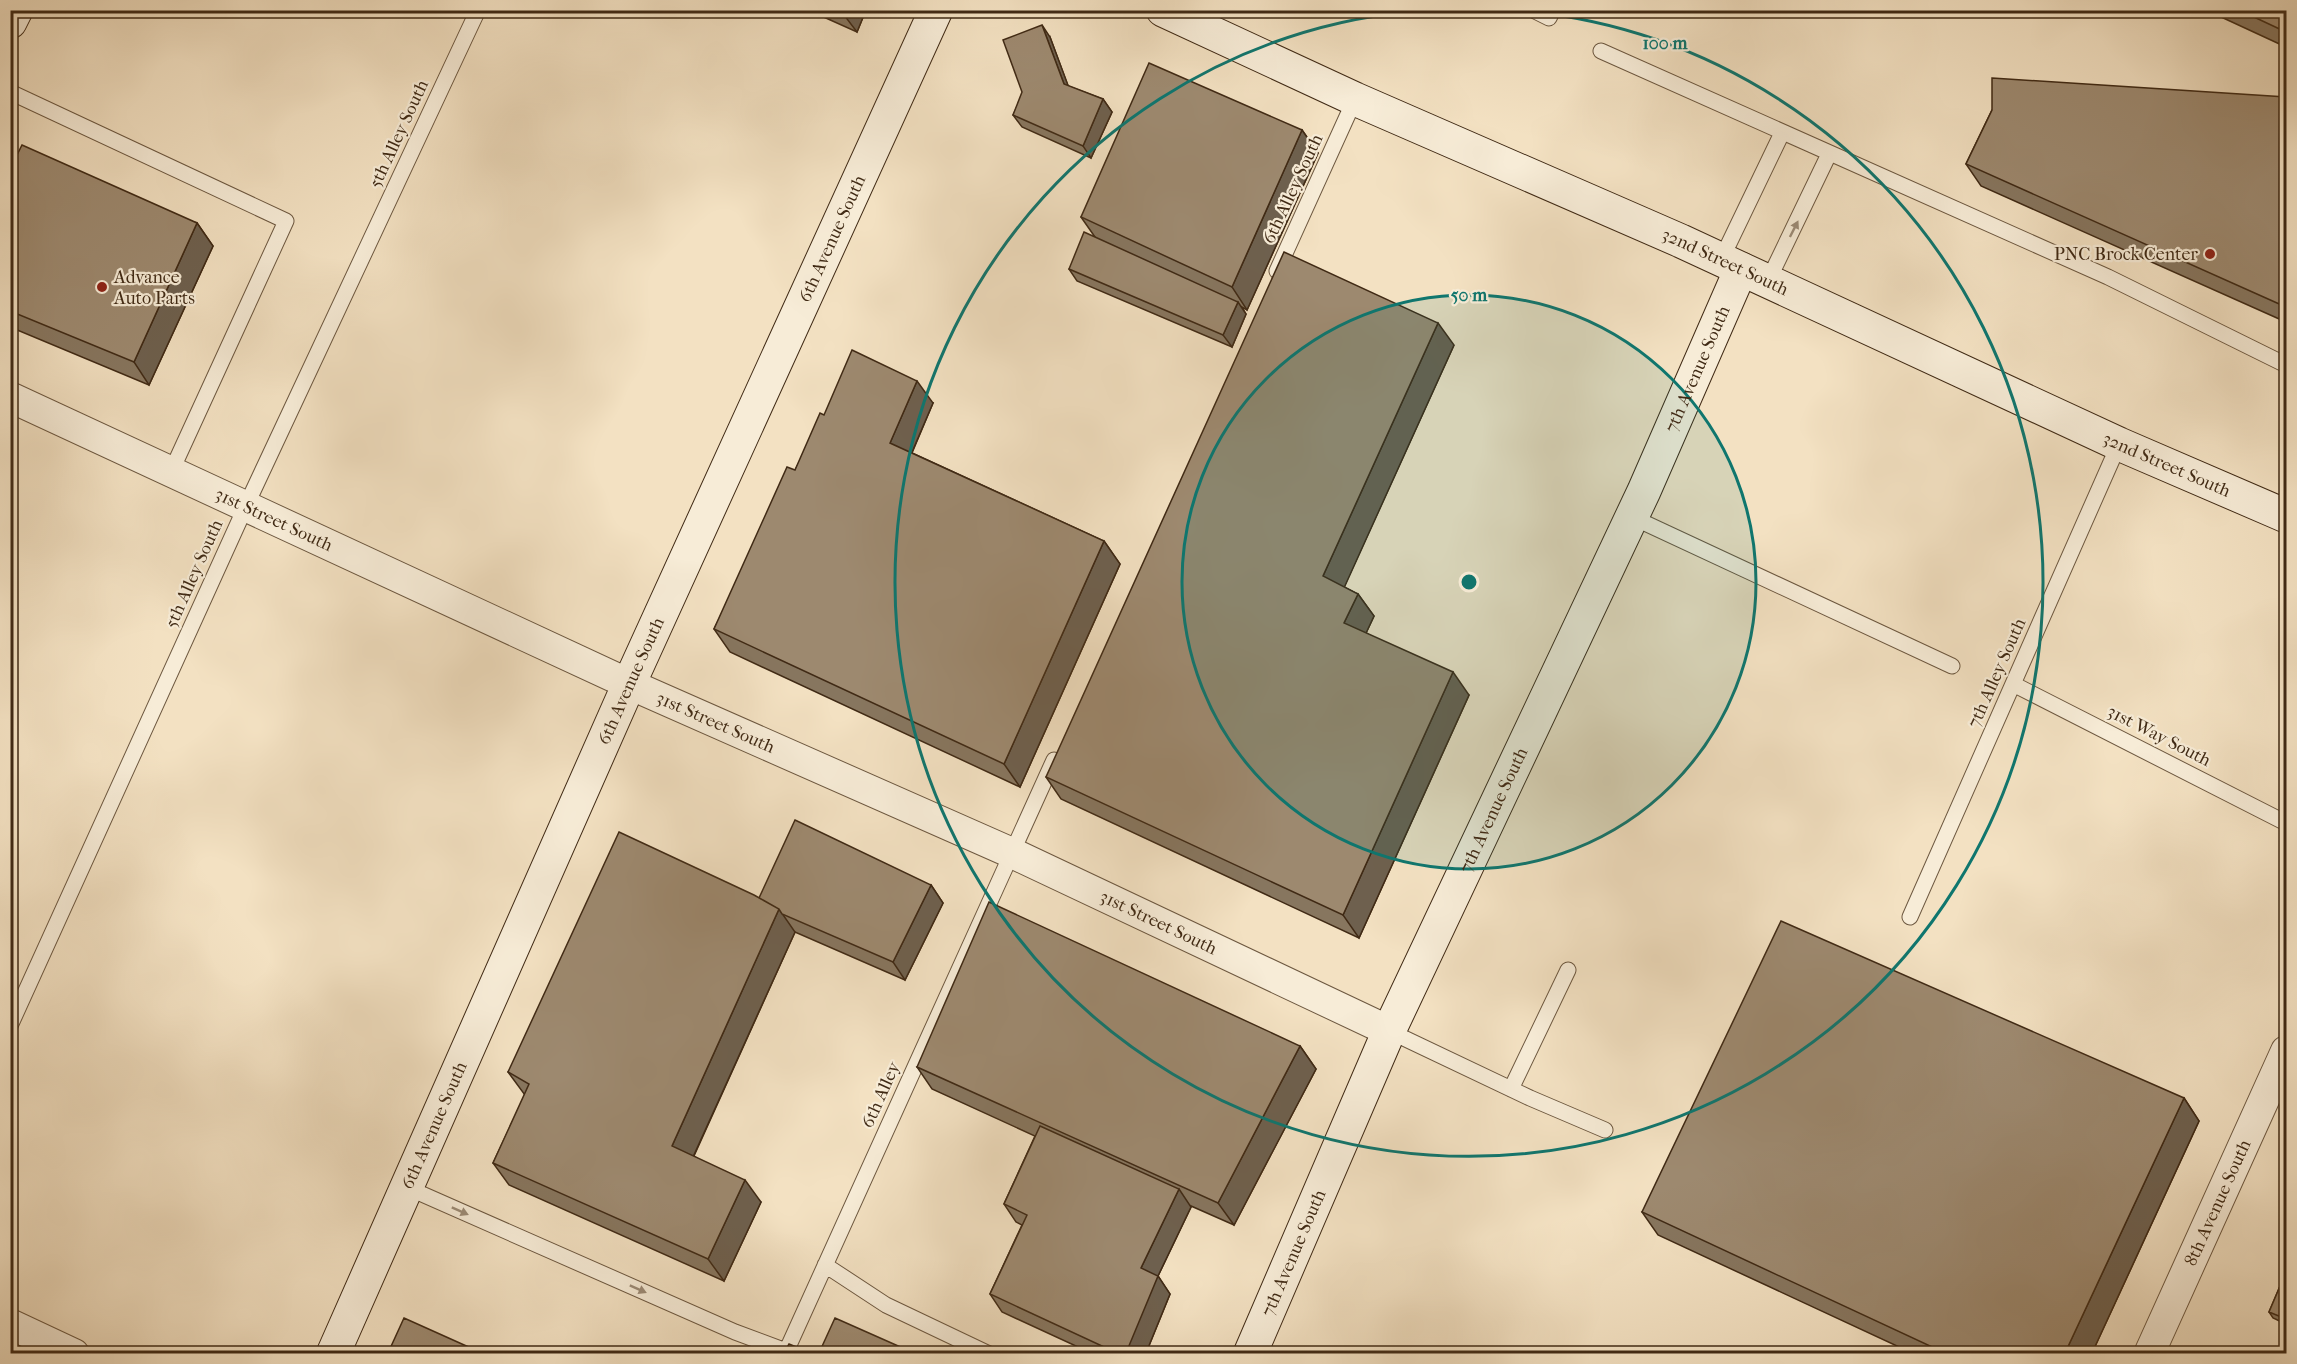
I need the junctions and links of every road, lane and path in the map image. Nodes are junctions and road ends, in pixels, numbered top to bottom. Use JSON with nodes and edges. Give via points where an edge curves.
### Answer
{"nodes":[{"id":1,"x":16,"y":10,"type":"edge"},
{"id":2,"x":478,"y":10,"type":"edge"},
{"id":3,"x":936,"y":10,"type":"edge"},
{"id":4,"x":1163,"y":10,"type":"edge"},
{"id":5,"x":1533,"y":10,"type":"edge"},
{"id":6,"x":1553,"y":10,"type":"edge"},
{"id":7,"x":10,"y":22,"type":"edge"},
{"id":8,"x":1601,"y":51,"type":"dead end"},
{"id":9,"x":10,"y":92,"type":"edge"},
{"id":10,"x":1355,"y":99,"type":"junction"},
{"id":11,"x":1782,"y":132,"type":"junction"},
{"id":12,"x":1829,"y":154,"type":"junction"},
{"id":13,"x":1743,"y":270,"type":"junction"},
{"id":14,"x":1272,"y":282,"type":"edge"},
{"id":15,"x":2286,"y":365,"type":"edge"},
{"id":16,"x":10,"y":397,"type":"edge"},
{"id":17,"x":2119,"y":444,"type":"junction"},
{"id":18,"x":171,"y":472,"type":"junction"},
{"id":19,"x":246,"y":506,"type":"junction"},
{"id":20,"x":2286,"y":516,"type":"edge"},
{"id":21,"x":1632,"y":518,"type":"junction"},
{"id":22,"x":1952,"y":666,"type":"dead end"},
{"id":23,"x":629,"y":684,"type":"junction"},
{"id":24,"x":2013,"y":684,"type":"junction"},
{"id":25,"x":1061,"y":745,"type":"edge"},
{"id":26,"x":2286,"y":823,"type":"edge"},
{"id":27,"x":1012,"y":853,"type":"junction"},
{"id":28,"x":1910,"y":917,"type":"dead end"},
{"id":29,"x":1568,"y":970,"type":"dead end"},
{"id":30,"x":10,"y":1026,"type":"edge"},
{"id":31,"x":1389,"y":1031,"type":"junction"},
{"id":32,"x":2286,"y":1051,"type":"edge"},
{"id":33,"x":1511,"y":1089,"type":"junction"},
{"id":34,"x":1605,"y":1130,"type":"dead end"},
{"id":35,"x":406,"y":1187,"type":"junction"},
{"id":36,"x":825,"y":1265,"type":"junction"},
{"id":37,"x":10,"y":1324,"type":"edge"},
{"id":38,"x":785,"y":1352,"type":"edge"},
{"id":39,"x":74,"y":1353,"type":"edge"},
{"id":40,"x":333,"y":1353,"type":"edge"},
{"id":41,"x":989,"y":1353,"type":"edge"},
{"id":42,"x":1250,"y":1353,"type":"edge"},
{"id":43,"x":2149,"y":1353,"type":"edge"}],
"edges":[{"from":1,"to":7,"type":"main road"},
{"from":2,"to":19,"type":"lane","name":"5th Alley South"},
{"from":3,"to":23,"type":"main road","name":"6th Avenue South"},
{"from":4,"to":10,"type":"main road","name":"32nd Street South"},
{"from":5,"to":6,"type":"lane","via":[[1549,18]]},
{"from":8,"to":11,"type":"lane"},
{"from":9,"to":18,"type":"lane","via":[[286,221]]},
{"from":10,"to":13,"type":"main road","name":"32nd Street South"},
{"from":10,"to":14,"type":"lane","name":"6th Alley South"},
{"from":11,"to":12,"type":"lane"},
{"from":11,"to":13,"type":"lane"},
{"from":13,"to":12,"type":"lane","one_way":true},
{"from":12,"to":15,"type":"lane","via":[[2108,277]]},
{"from":13,"to":17,"type":"main road","name":"32nd Street South"},
{"from":13,"to":21,"type":"main road","name":"7th Avenue South"},
{"from":16,"to":18,"type":"street","name":"31st Street South"},
{"from":17,"to":20,"type":"main road","name":"32nd Street South"},
{"from":17,"to":24,"type":"lane","name":"7th Alley South"},
{"from":18,"to":19,"type":"street","name":"31st Street South"},
{"from":19,"to":23,"type":"street","name":"31st Street South"},
{"from":19,"to":30,"type":"lane","name":"5th Alley South"},
{"from":21,"to":22,"type":"lane"},
{"from":21,"to":31,"type":"main road","name":"7th Avenue South"},
{"from":23,"to":27,"type":"street","name":"31st Street South"},
{"from":23,"to":35,"type":"main road","name":"6th Avenue South"},
{"from":24,"to":26,"type":"lane","name":"31st Way South"},
{"from":24,"to":28,"type":"lane","name":"7th Alley South"},
{"from":25,"to":27,"type":"lane"},
{"from":27,"to":31,"type":"street","name":"31st Street South"},
{"from":27,"to":36,"type":"lane","name":"6th Alley"},
{"from":29,"to":33,"type":"lane"},
{"from":31,"to":33,"type":"lane"},
{"from":31,"to":42,"type":"main road","name":"7th Avenue South"},
{"from":32,"to":43,"type":"street","name":"8th Avenue South"},
{"from":33,"to":34,"type":"lane"},
{"from":35,"to":38,"type":"lane","one_way":true},
{"from":35,"to":40,"type":"main road","name":"6th Avenue South"},
{"from":36,"to":38,"type":"lane","name":"6th Alley"},
{"from":36,"to":41,"type":"lane","via":[[886,1305]]},
{"from":37,"to":39,"type":"street"}]}
